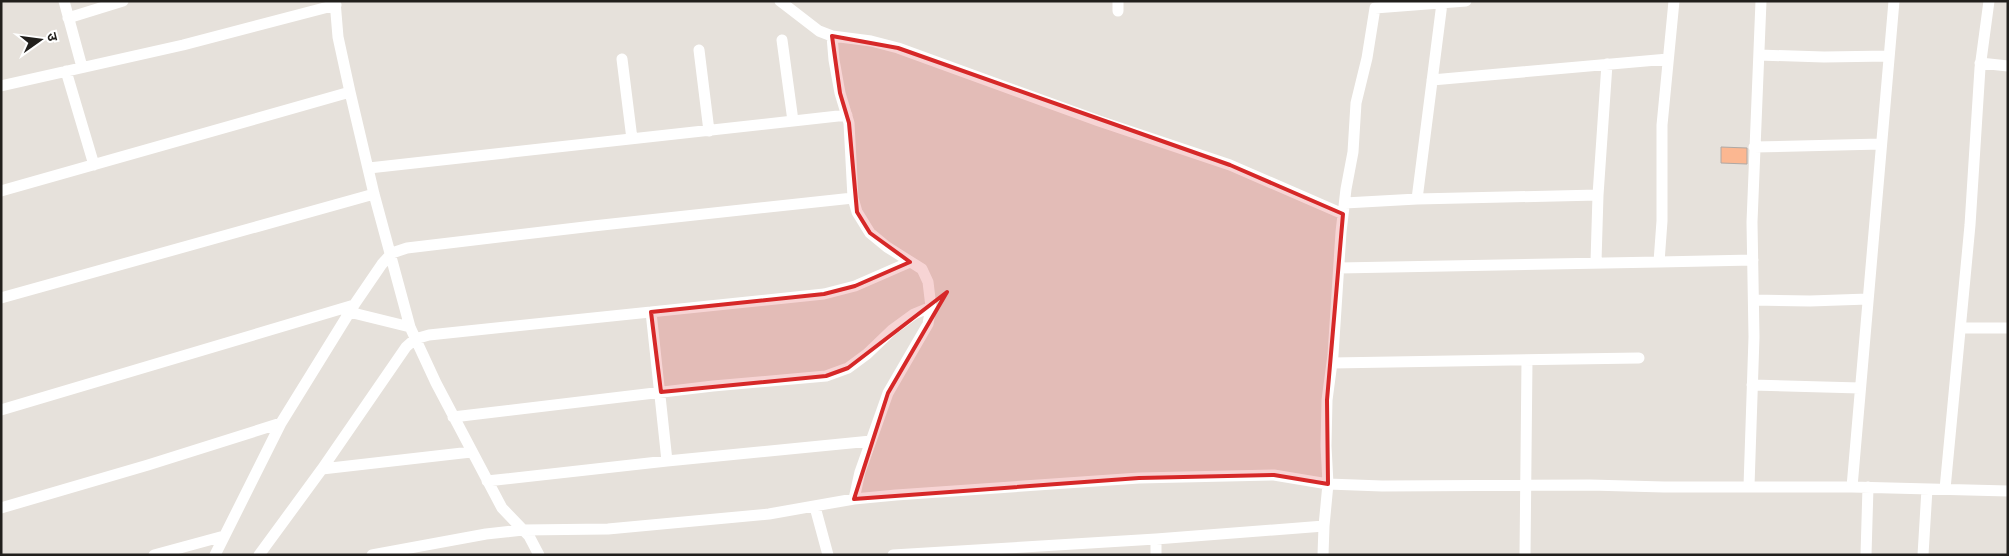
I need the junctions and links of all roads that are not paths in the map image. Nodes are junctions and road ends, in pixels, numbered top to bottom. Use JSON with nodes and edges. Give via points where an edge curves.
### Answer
{"nodes":[{"id":1,"x":64,"y":1,"type":"edge"},
{"id":2,"x":124,"y":1,"type":"edge"},
{"id":3,"x":780,"y":1,"type":"edge"},
{"id":4,"x":1466,"y":1,"type":"edge"},
{"id":5,"x":1674,"y":1,"type":"edge"},
{"id":6,"x":1760,"y":1,"type":"edge"},
{"id":7,"x":1894,"y":1,"type":"edge"},
{"id":8,"x":1989,"y":1,"type":"edge"},
{"id":9,"x":335,"y":3,"type":"edge"},
{"id":10,"x":1442,"y":3,"type":"junction"},
{"id":11,"x":1376,"y":4,"type":"edge"},
{"id":12,"x":68,"y":18,"type":"junction"},
{"id":13,"x":832,"y":36,"type":"junction"},
{"id":14,"x":782,"y":40,"type":"dead end"},
{"id":15,"x":699,"y":50,"type":"dead end"},
{"id":16,"x":1760,"y":55,"type":"junction"},
{"id":17,"x":1889,"y":56,"type":"junction"},
{"id":18,"x":622,"y":59,"type":"dead end"},
{"id":19,"x":1668,"y":59,"type":"junction"},
{"id":20,"x":1980,"y":63,"type":"junction"},
{"id":21,"x":1606,"y":64,"type":"junction"},
{"id":22,"x":2008,"y":66,"type":"edge"},
{"id":23,"x":82,"y":67,"type":"junction"},
{"id":24,"x":66,"y":71,"type":"junction"},
{"id":25,"x":1432,"y":80,"type":"junction"},
{"id":26,"x":1,"y":86,"type":"edge"},
{"id":27,"x":350,"y":92,"type":"junction"},
{"id":28,"x":847,"y":115,"type":"junction"},
{"id":29,"x":794,"y":121,"type":"junction"},
{"id":30,"x":709,"y":130,"type":"junction"},
{"id":31,"x":632,"y":140,"type":"junction"},
{"id":32,"x":1881,"y":144,"type":"junction"},
{"id":33,"x":1754,"y":147,"type":"junction"},
{"id":34,"x":94,"y":165,"type":"junction"},
{"id":35,"x":369,"y":168,"type":"junction"},
{"id":36,"x":1,"y":191,"type":"edge"},
{"id":37,"x":374,"y":194,"type":"junction"},
{"id":38,"x":1598,"y":194,"type":"junction"},
{"id":39,"x":853,"y":198,"type":"junction"},
{"id":40,"x":1417,"y":199,"type":"junction"},
{"id":41,"x":1344,"y":208,"type":"junction"},
{"id":42,"x":392,"y":253,"type":"junction"},
{"id":43,"x":1753,"y":260,"type":"junction"},
{"id":44,"x":910,"y":262,"type":"junction"},
{"id":45,"x":1596,"y":262,"type":"junction"},
{"id":46,"x":1659,"y":262,"type":"junction"},
{"id":47,"x":1339,"y":268,"type":"junction"},
{"id":48,"x":1,"y":298,"type":"edge"},
{"id":49,"x":1868,"y":299,"type":"junction"},
{"id":50,"x":1754,"y":300,"type":"junction"},
{"id":51,"x":931,"y":307,"type":"junction"},
{"id":52,"x":352,"y":308,"type":"junction"},
{"id":53,"x":651,"y":312,"type":"junction"},
{"id":54,"x":410,"y":327,"type":"junction"},
{"id":55,"x":1961,"y":328,"type":"junction"},
{"id":56,"x":2008,"y":328,"type":"edge"},
{"id":57,"x":415,"y":339,"type":"junction"},
{"id":58,"x":1638,"y":358,"type":"dead end"},
{"id":59,"x":1527,"y":360,"type":"junction"},
{"id":60,"x":1332,"y":363,"type":"junction"},
{"id":61,"x":1752,"y":385,"type":"junction"},
{"id":62,"x":1860,"y":388,"type":"junction"},
{"id":63,"x":661,"y":392,"type":"junction"},
{"id":64,"x":1,"y":410,"type":"edge"},
{"id":65,"x":453,"y":417,"type":"junction"},
{"id":66,"x":281,"y":423,"type":"junction"},
{"id":67,"x":871,"y":442,"type":"junction"},
{"id":68,"x":471,"y":452,"type":"junction"},
{"id":69,"x":668,"y":461,"type":"junction"},
{"id":70,"x":322,"y":470,"type":"junction"},
{"id":71,"x":487,"y":482,"type":"junction"},
{"id":72,"x":1328,"y":484,"type":"junction"},
{"id":73,"x":1526,"y":485,"type":"junction"},
{"id":74,"x":1749,"y":486,"type":"junction"},
{"id":75,"x":1852,"y":487,"type":"junction"},
{"id":76,"x":1868,"y":487,"type":"junction"},
{"id":77,"x":1927,"y":489,"type":"junction"},
{"id":78,"x":1945,"y":489,"type":"junction"},
{"id":79,"x":2008,"y":491,"type":"edge"},
{"id":80,"x":854,"y":499,"type":"junction"},
{"id":81,"x":815,"y":507,"type":"junction"},
{"id":82,"x":1,"y":508,"type":"edge"},
{"id":83,"x":1324,"y":526,"type":"junction"},
{"id":84,"x":523,"y":530,"type":"junction"},
{"id":85,"x":224,"y":536,"type":"junction"},
{"id":86,"x":1156,"y":539,"type":"junction"},
{"id":87,"x":936,"y":553,"type":"edge"},
{"id":88,"x":154,"y":555,"type":"edge"},
{"id":89,"x":215,"y":555,"type":"edge"},
{"id":90,"x":259,"y":555,"type":"edge"},
{"id":91,"x":372,"y":555,"type":"edge"},
{"id":92,"x":539,"y":555,"type":"edge"},
{"id":93,"x":828,"y":555,"type":"edge"},
{"id":94,"x":894,"y":555,"type":"edge"},
{"id":95,"x":1156,"y":555,"type":"edge"},
{"id":96,"x":1323,"y":555,"type":"edge"},
{"id":97,"x":1525,"y":555,"type":"edge"},
{"id":98,"x":1866,"y":555,"type":"edge"},
{"id":99,"x":1924,"y":555,"type":"edge"}],
"edges":[{"from":1,"to":12,"type":"street"},
{"from":2,"to":12,"type":"street"},
{"from":3,"to":13,"type":"street","via":[[819,31]]},
{"from":4,"to":10,"type":"street"},
{"from":5,"to":19,"type":"street"},
{"from":6,"to":16,"type":"street"},
{"from":7,"to":17,"type":"street"},
{"from":8,"to":20,"type":"street"},
{"from":9,"to":23,"type":"street","via":[[192,43]]},
{"from":9,"to":27,"type":"street","via":[[338,37]]},
{"from":10,"to":11,"type":"street"},
{"from":10,"to":25,"type":"street"},
{"from":11,"to":41,"type":"street","via":[[1356,103],[1353,152]]},
{"from":12,"to":23,"type":"street"},
{"from":13,"to":28,"type":"street","via":[[840,93]]},
{"from":13,"to":41,"type":"street","via":[[898,48]]},
{"from":14,"to":29,"type":"street"},
{"from":15,"to":30,"type":"street"},
{"from":16,"to":17,"type":"street"},
{"from":16,"to":33,"type":"street"},
{"from":17,"to":32,"type":"street"},
{"from":18,"to":31,"type":"street"},
{"from":19,"to":21,"type":"street"},
{"from":19,"to":46,"type":"street","via":[[1662,125]]},
{"from":20,"to":22,"type":"street"},
{"from":20,"to":55,"type":"street"},
{"from":21,"to":25,"type":"street"},
{"from":21,"to":38,"type":"street"},
{"from":23,"to":24,"type":"street"},
{"from":24,"to":26,"type":"street"},
{"from":24,"to":34,"type":"street"},
{"from":25,"to":40,"type":"street"},
{"from":27,"to":34,"type":"street"},
{"from":27,"to":35,"type":"street"},
{"from":28,"to":29,"type":"street"},
{"from":28,"to":39,"type":"street"},
{"from":29,"to":30,"type":"street"},
{"from":30,"to":31,"type":"street"},
{"from":31,"to":35,"type":"street"},
{"from":32,"to":33,"type":"street"},
{"from":32,"to":49,"type":"street"},
{"from":33,"to":43,"type":"street"},
{"from":34,"to":36,"type":"street"},
{"from":35,"to":37,"type":"street"},
{"from":37,"to":42,"type":"street"},
{"from":37,"to":48,"type":"street"},
{"from":38,"to":40,"type":"street"},
{"from":38,"to":45,"type":"street"},
{"from":39,"to":42,"type":"street","via":[[407,248]]},
{"from":39,"to":44,"type":"street","via":[[857,212],[870,233]]},
{"from":40,"to":41,"type":"street"},
{"from":41,"to":47,"type":"street"},
{"from":42,"to":52,"type":"street"},
{"from":42,"to":54,"type":"street"},
{"from":43,"to":46,"type":"street"},
{"from":43,"to":50,"type":"street"},
{"from":44,"to":51,"type":"street","via":[[922,269],[928,282]]},
{"from":44,"to":53,"type":"street","via":[[855,286],[824,294]]},
{"from":45,"to":46,"type":"street"},
{"from":45,"to":47,"type":"street"},
{"from":47,"to":60,"type":"street"},
{"from":49,"to":50,"type":"street"},
{"from":49,"to":62,"type":"street"},
{"from":50,"to":61,"type":"street"},
{"from":51,"to":63,"type":"street","via":[[914,314],[892,330],[848,368],[826,376]]},
{"from":51,"to":67,"type":"street","via":[[928,324],[888,393]]},
{"from":52,"to":54,"type":"street"},
{"from":52,"to":64,"type":"street"},
{"from":52,"to":66,"type":"street"},
{"from":53,"to":57,"type":"street"},
{"from":53,"to":63,"type":"street"},
{"from":54,"to":57,"type":"street"},
{"from":55,"to":56,"type":"street"},
{"from":55,"to":78,"type":"street"},
{"from":57,"to":65,"type":"street"},
{"from":57,"to":70,"type":"street","via":[[406,347]]},
{"from":58,"to":59,"type":"street"},
{"from":59,"to":60,"type":"street"},
{"from":59,"to":73,"type":"street"},
{"from":60,"to":72,"type":"street","via":[[1327,400]]},
{"from":61,"to":62,"type":"street"},
{"from":61,"to":74,"type":"street"},
{"from":62,"to":75,"type":"street"},
{"from":63,"to":65,"type":"street"},
{"from":63,"to":69,"type":"street"},
{"from":65,"to":68,"type":"street"},
{"from":66,"to":82,"type":"street"},
{"from":66,"to":85,"type":"street"},
{"from":67,"to":69,"type":"street"},
{"from":67,"to":80,"type":"street"},
{"from":68,"to":70,"type":"street"},
{"from":68,"to":71,"type":"street"},
{"from":69,"to":71,"type":"street"},
{"from":70,"to":90,"type":"street"},
{"from":71,"to":84,"type":"street","via":[[502,508]]},
{"from":72,"to":73,"type":"street"},
{"from":72,"to":80,"type":"street","via":[[1274,475],[1139,478]]},
{"from":72,"to":83,"type":"street"},
{"from":73,"to":74,"type":"street"},
{"from":73,"to":97,"type":"street"},
{"from":74,"to":75,"type":"street"},
{"from":75,"to":76,"type":"street"},
{"from":76,"to":77,"type":"street"},
{"from":76,"to":98,"type":"street"},
{"from":77,"to":78,"type":"street"},
{"from":77,"to":99,"type":"street"},
{"from":78,"to":79,"type":"street"},
{"from":80,"to":81,"type":"street"},
{"from":81,"to":84,"type":"street","via":[[608,529]]},
{"from":81,"to":93,"type":"street"},
{"from":83,"to":86,"type":"street"},
{"from":83,"to":96,"type":"street"},
{"from":84,"to":91,"type":"street"},
{"from":84,"to":92,"type":"street"},
{"from":85,"to":88,"type":"street"},
{"from":85,"to":89,"type":"street"},
{"from":86,"to":87,"type":"street"},
{"from":86,"to":95,"type":"street"},
{"from":87,"to":94,"type":"street"}]}
